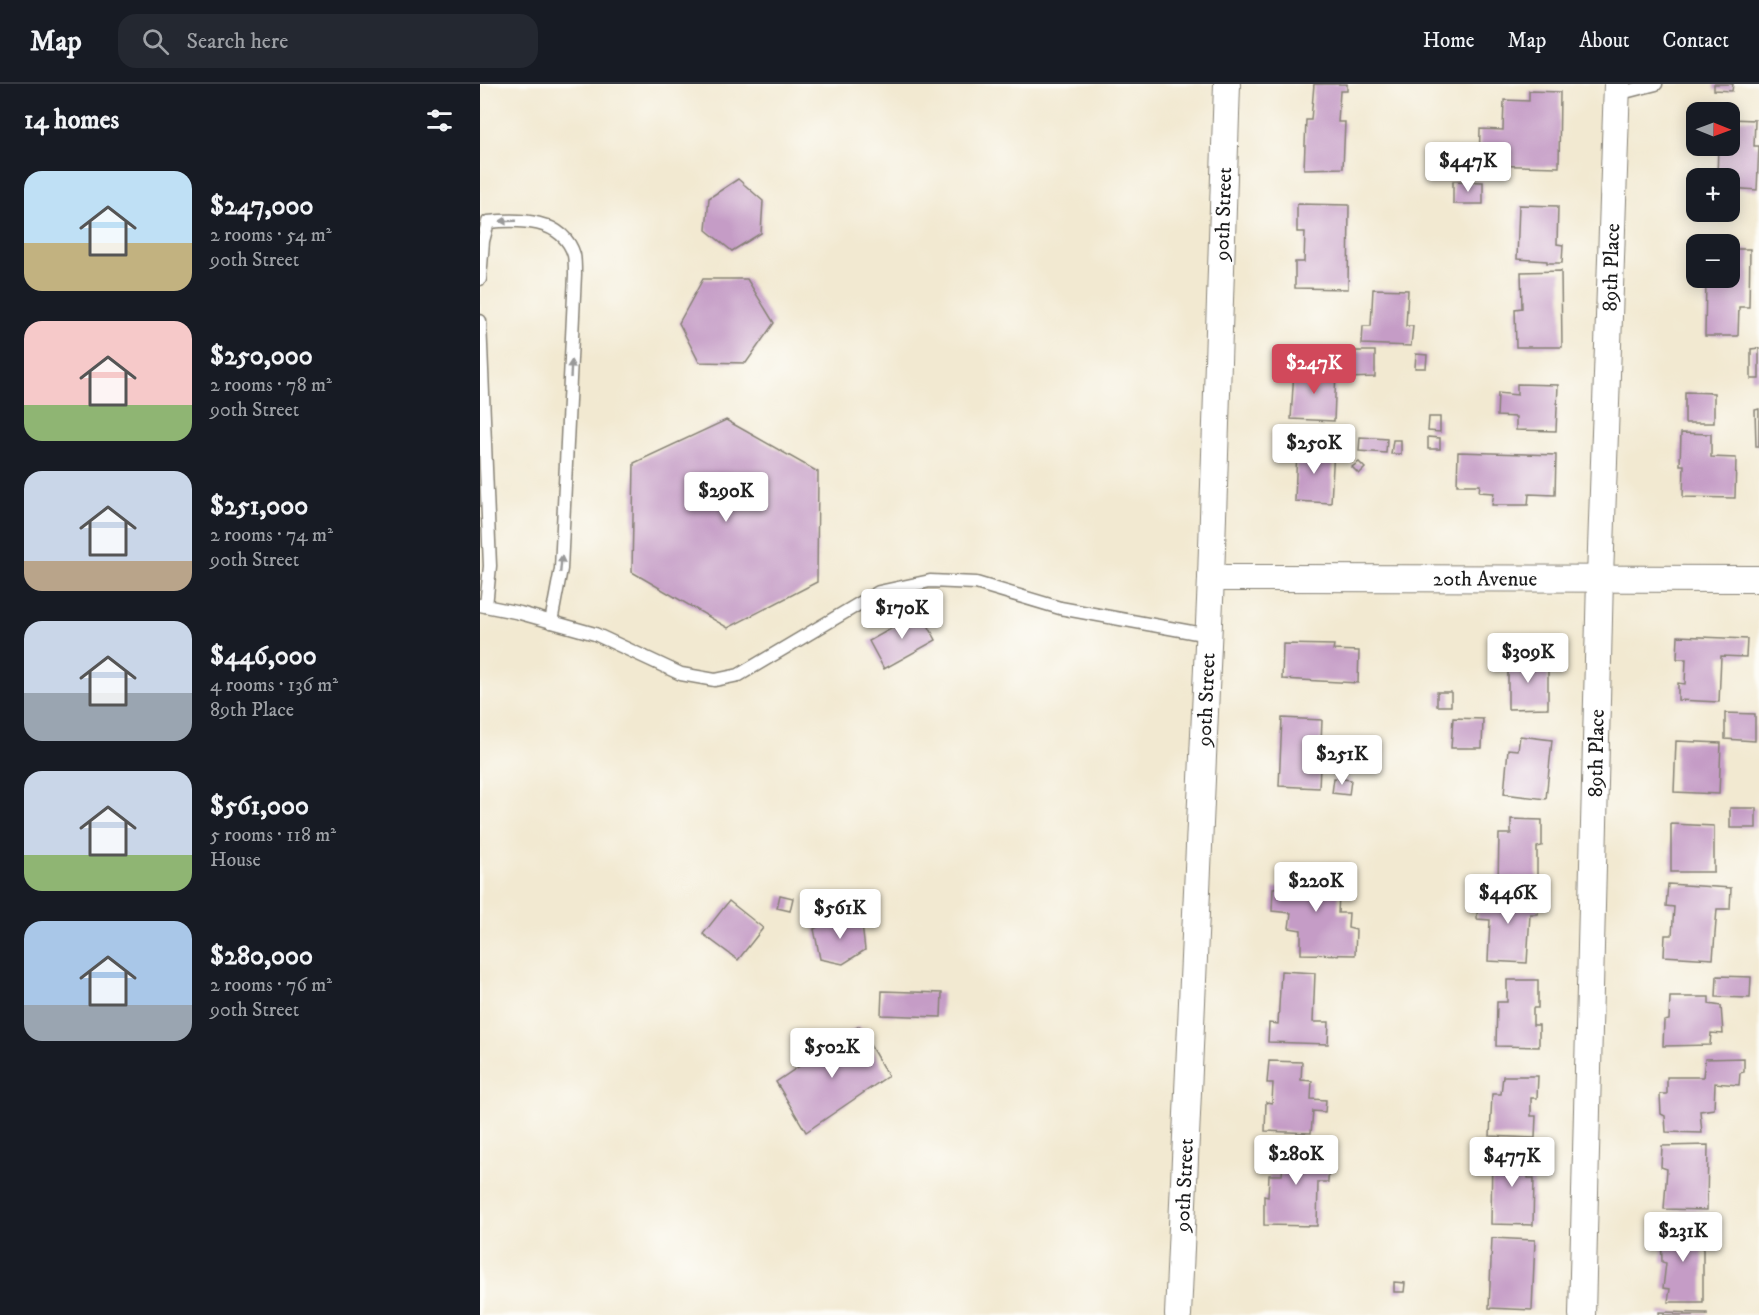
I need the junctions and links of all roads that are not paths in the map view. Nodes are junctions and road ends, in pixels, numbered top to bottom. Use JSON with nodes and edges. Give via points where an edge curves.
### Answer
{"nodes":[{"id":1,"x":1227,"y":84,"type":"edge"},
{"id":2,"x":1656,"y":84,"type":"edge"},
{"id":3,"x":1617,"y":89,"type":"edge"},
{"id":4,"x":480,"y":279,"type":"edge"},
{"id":5,"x":480,"y":321,"type":"edge"},
{"id":6,"x":1211,"y":578,"type":"junction"},
{"id":7,"x":1600,"y":578,"type":"junction"},
{"id":8,"x":1759,"y":579,"type":"edge"},
{"id":9,"x":483,"y":606,"type":"edge"},
{"id":10,"x":551,"y":622,"type":"junction"},
{"id":11,"x":1208,"y":635,"type":"junction"},
{"id":12,"x":1178,"y":1315,"type":"edge"},
{"id":13,"x":1582,"y":1315,"type":"edge"}],
"edges":[{"from":1,"to":6,"type":"street","name":"90th Street"},
{"from":2,"to":3,"type":"lane"},
{"from":3,"to":7,"type":"street","name":"89th Place"},
{"from":10,"to":4,"type":"lane","one_way":true,"via":[[561,569],[574,254],[564,237],[544,224],[488,222]]},
{"from":5,"to":9,"type":"lane","via":[[490,566]]},
{"from":6,"to":7,"type":"street","name":"20th Avenue"},
{"from":6,"to":11,"type":"street","name":"90th Street"},
{"from":7,"to":8,"type":"street","name":"20th Avenue"},
{"from":7,"to":13,"type":"street","name":"89th Place"},
{"from":9,"to":10,"type":"lane"},
{"from":10,"to":11,"type":"lane","via":[[595,634],[681,674],[715,680],[739,675],[879,592],[930,581],[976,583],[1060,608]]},
{"from":11,"to":12,"type":"street","name":"90th Street"}]}
